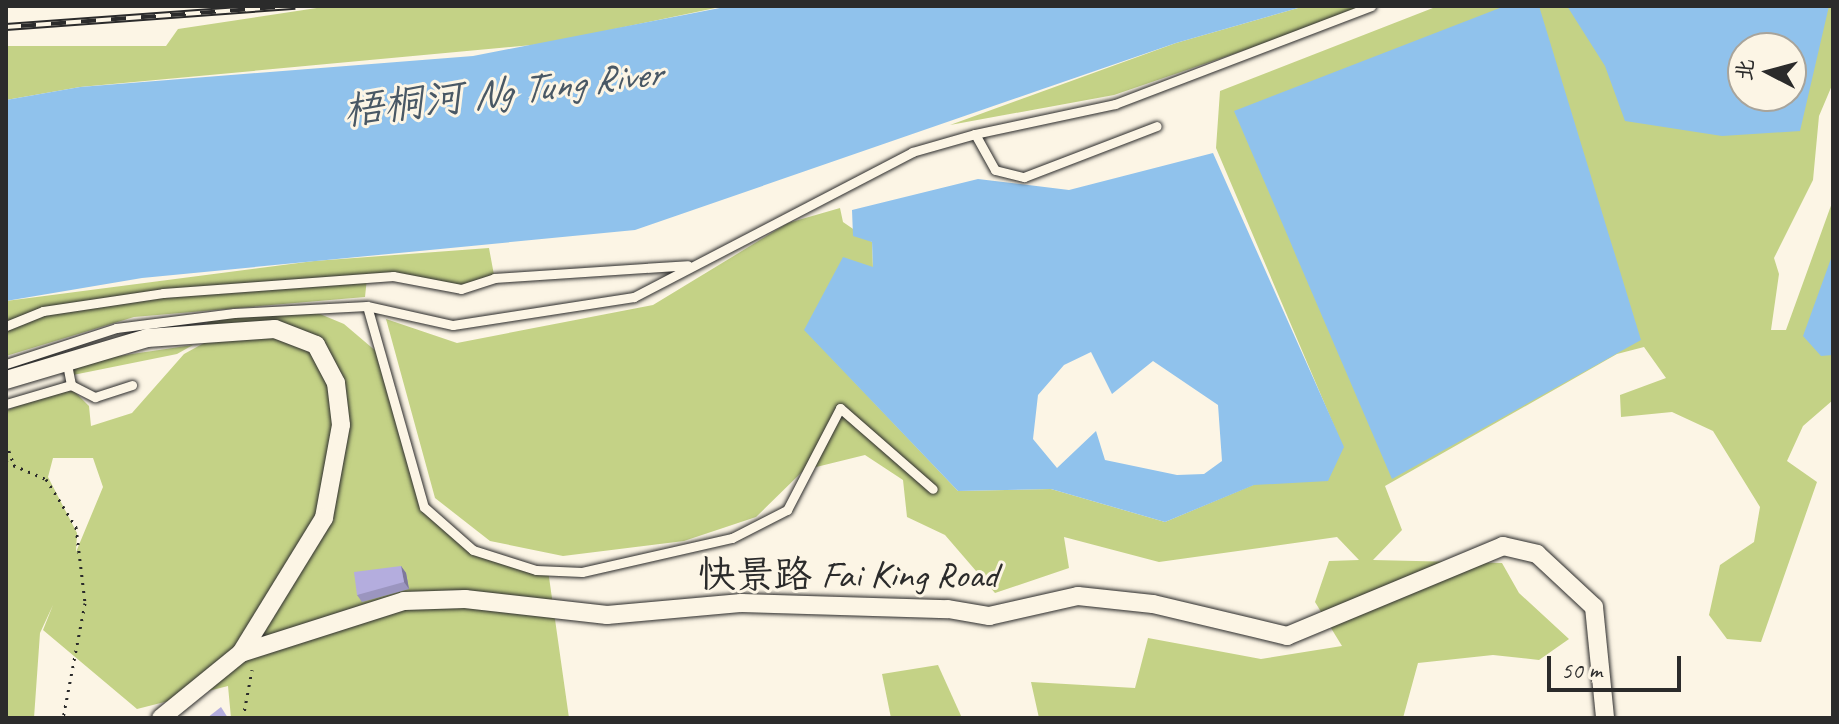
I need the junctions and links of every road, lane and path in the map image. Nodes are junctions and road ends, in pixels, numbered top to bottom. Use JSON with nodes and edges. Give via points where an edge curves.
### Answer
{"nodes":[{"id":1,"x":1371,"y":6,"type":"edge"},
{"id":2,"x":1157,"y":126,"type":"dead end"},
{"id":3,"x":975,"y":134,"type":"junction"},
{"id":4,"x":692,"y":264,"type":"junction"},
{"id":5,"x":367,"y":306,"type":"junction"},
{"id":6,"x":6,"y":326,"type":"edge"},
{"id":7,"x":66,"y":358,"type":"junction"},
{"id":8,"x":6,"y":364,"type":"edge"},
{"id":9,"x":6,"y":380,"type":"edge"},
{"id":10,"x":71,"y":385,"type":"junction"},
{"id":11,"x":132,"y":385,"type":"dead end"},
{"id":12,"x":6,"y":404,"type":"edge"},
{"id":13,"x":6,"y":443,"type":"edge"},
{"id":14,"x":6,"y":462,"type":"edge"},
{"id":15,"x":14,"y":465,"type":"junction"},
{"id":16,"x":933,"y":489,"type":"dead end"},
{"id":17,"x":241,"y":653,"type":"junction"},
{"id":18,"x":63,"y":718,"type":"edge"},
{"id":19,"x":161,"y":718,"type":"edge"},
{"id":20,"x":243,"y":718,"type":"edge"},
{"id":21,"x":1605,"y":718,"type":"edge"}],
"edges":[{"from":1,"to":3,"type":"lane","via":[[1115,104]]},
{"from":2,"to":3,"type":"lane","via":[[1024,177],[995,170]]},
{"from":3,"to":4,"type":"lane","via":[[912,152]]},
{"from":4,"to":5,"type":"lane","via":[[634,297],[453,325]]},
{"from":4,"to":6,"type":"lane","via":[[494,278],[461,289],[393,276],[163,293],[43,311]]},
{"from":5,"to":8,"type":"lane","via":[[116,328]]},
{"from":5,"to":16,"type":"lane","via":[[424,507],[473,550],[509,562],[582,572],[732,538],[787,510],[840,408]]},
{"from":7,"to":9,"type":"street"},
{"from":7,"to":10,"type":"lane"},
{"from":7,"to":17,"type":"street","via":[[147,338],[275,329],[316,345],[336,383],[337,475],[324,518]]},
{"from":10,"to":11,"type":"lane","via":[[95,397]]},
{"from":10,"to":12,"type":"lane"},
{"from":13,"to":15,"type":"path"},
{"from":14,"to":15,"type":"path"},
{"from":15,"to":18,"type":"path","via":[[46,479],[76,527],[83,560],[85,603]]},
{"from":17,"to":19,"type":"street"},
{"from":17,"to":20,"type":"path","via":[[256,676]]},
{"from":17,"to":21,"type":"street","name":"快景路 Fai King Road","via":[[404,601],[465,599],[607,615],[741,603],[948,609],[989,616],[1078,596],[1153,604],[1287,636],[1503,546],[1537,554],[1594,607]]}]}
